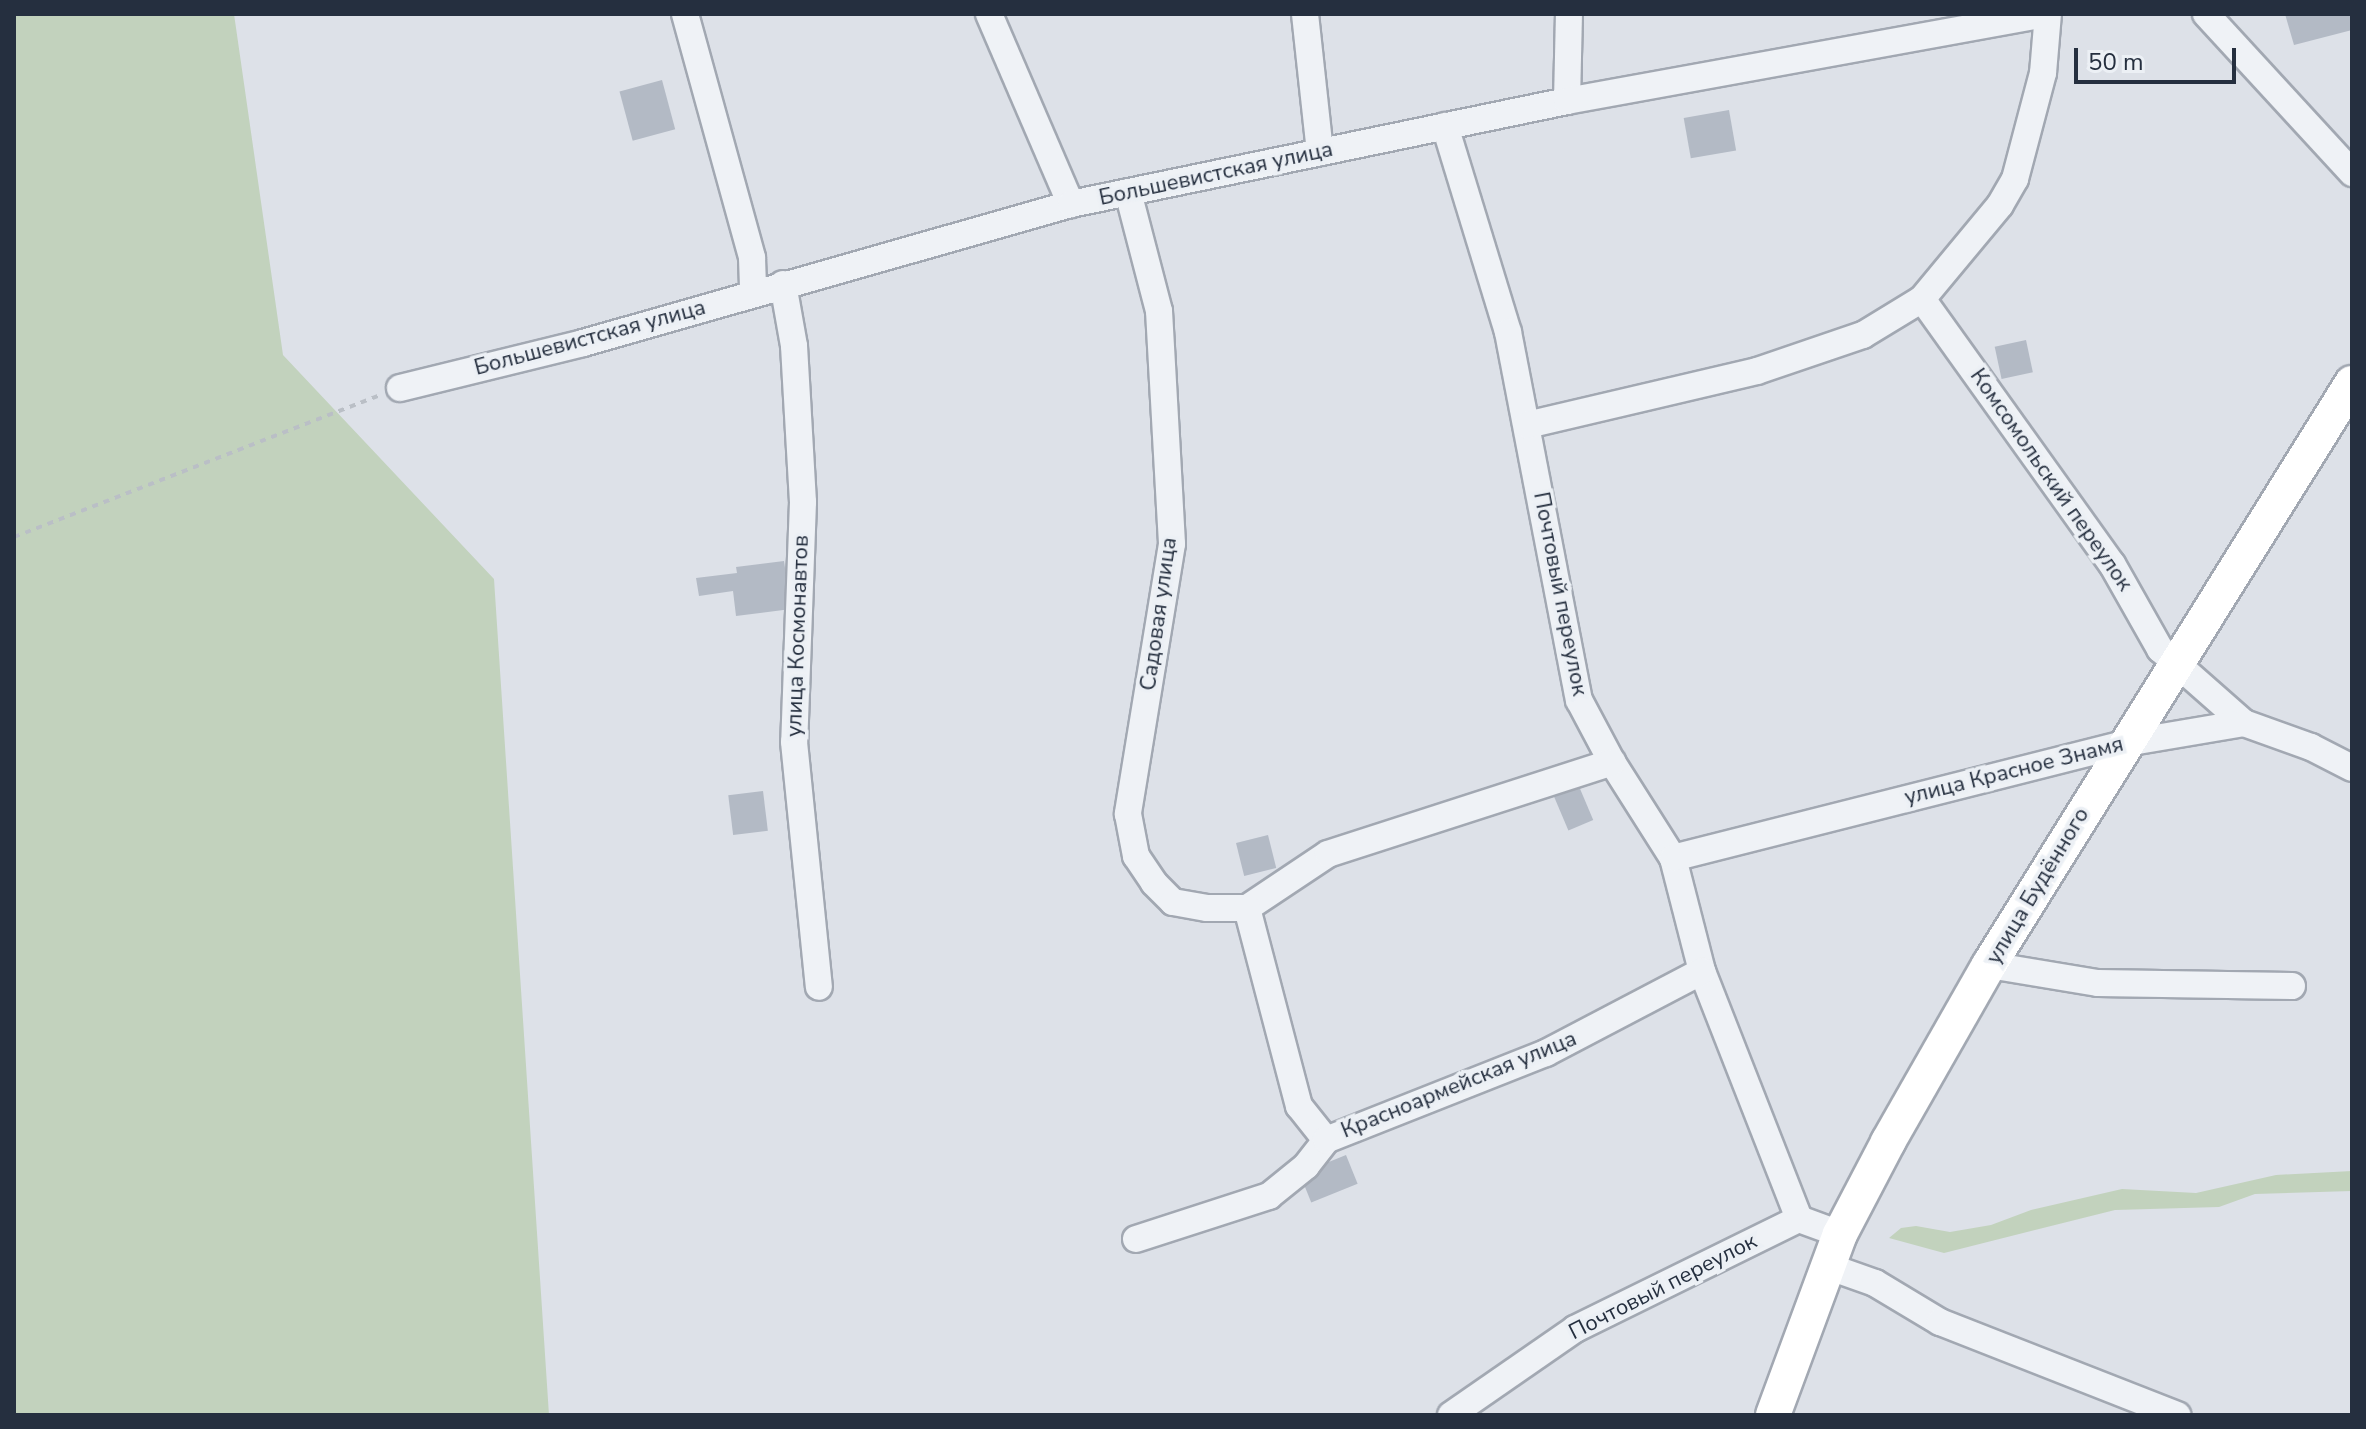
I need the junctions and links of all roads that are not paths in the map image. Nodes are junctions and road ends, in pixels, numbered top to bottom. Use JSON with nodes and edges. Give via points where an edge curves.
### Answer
{"nodes":[{"id":1,"x":685,"y":14,"type":"edge"},
{"id":2,"x":989,"y":14,"type":"edge"},
{"id":3,"x":1305,"y":14,"type":"edge"},
{"id":4,"x":1569,"y":14,"type":"edge"},
{"id":5,"x":2046,"y":14,"type":"edge"},
{"id":6,"x":2206,"y":14,"type":"edge"},
{"id":7,"x":1567,"y":101,"type":"junction"},
{"id":8,"x":1445,"y":126,"type":"junction"},
{"id":9,"x":1320,"y":152,"type":"junction"},
{"id":10,"x":2352,"y":173,"type":"edge"},
{"id":11,"x":1128,"y":192,"type":"junction"},
{"id":12,"x":1071,"y":204,"type":"junction"},
{"id":13,"x":783,"y":284,"type":"junction"},
{"id":14,"x":753,"y":292,"type":"junction"},
{"id":15,"x":1922,"y":299,"type":"junction"},
{"id":16,"x":2352,"y":383,"type":"edge"},
{"id":17,"x":400,"y":388,"type":"road end"},
{"id":18,"x":1527,"y":425,"type":"junction"},
{"id":19,"x":2175,"y":664,"type":"junction"},
{"id":20,"x":2244,"y":723,"type":"junction"},
{"id":21,"x":2126,"y":743,"type":"junction"},
{"id":22,"x":1612,"y":762,"type":"junction"},
{"id":23,"x":2352,"y":768,"type":"edge"},
{"id":24,"x":1673,"y":858,"type":"junction"},
{"id":25,"x":1247,"y":908,"type":"junction"},
{"id":26,"x":1989,"y":965,"type":"junction"},
{"id":27,"x":1702,"y":971,"type":"junction"},
{"id":28,"x":2292,"y":986,"type":"dead end"},
{"id":29,"x":819,"y":987,"type":"dead end"},
{"id":30,"x":1326,"y":1140,"type":"junction"},
{"id":31,"x":1799,"y":1219,"type":"junction"},
{"id":32,"x":1840,"y":1234,"type":"junction"},
{"id":33,"x":1136,"y":1239,"type":"dead end"},
{"id":34,"x":1827,"y":1266,"type":"junction"},
{"id":35,"x":1451,"y":1415,"type":"edge"},
{"id":36,"x":1773,"y":1415,"type":"edge"},
{"id":37,"x":2177,"y":1415,"type":"edge"}],
"edges":[{"from":1,"to":14,"type":"street","via":[[752,258]]},
{"from":2,"to":12,"type":"street"},
{"from":3,"to":9,"type":"street"},
{"from":4,"to":7,"type":"street"},
{"from":5,"to":7,"type":"street","name":"Большевистская улица"},
{"from":5,"to":15,"type":"street","via":[[2043,73],[2015,179],[2000,205]]},
{"from":6,"to":10,"type":"street"},
{"from":7,"to":8,"type":"street","name":"Большевистская улица"},
{"from":8,"to":9,"type":"street","name":"Большевистская улица"},
{"from":8,"to":18,"type":"street","name":"Почтовый переулок","via":[[1508,332]]},
{"from":9,"to":11,"type":"street","name":"Большевистская улица"},
{"from":11,"to":12,"type":"street","name":"Большевистская улица"},
{"from":11,"to":25,"type":"street","name":"Садовая улица","via":[[1159,311],[1172,544],[1128,814],[1136,856],[1173,902]]},
{"from":12,"to":13,"type":"street","name":"Большевистская улица"},
{"from":13,"to":14,"type":"street","name":"Большевистская улица"},
{"from":13,"to":29,"type":"street","name":"улица Космонавтов","via":[[794,346],[803,502],[794,742]]},
{"from":14,"to":17,"type":"street","name":"Большевистская улица","via":[[583,343]]},
{"from":15,"to":18,"type":"street","via":[[1863,335],[1757,371]]},
{"from":15,"to":19,"type":"street","name":"Комсомольский переулок","via":[[2112,564],[2160,649]]},
{"from":16,"to":19,"type":"main road","name":"улица Будённого"},
{"from":18,"to":22,"type":"street","name":"Почтовый переулок","via":[[1579,700]]},
{"from":19,"to":20,"type":"street","name":"Комсомольский переулок"},
{"from":19,"to":21,"type":"main road","name":"улица Будённого"},
{"from":20,"to":21,"type":"street","name":"улица Красное Знамя"},
{"from":20,"to":23,"type":"street","name":"улица Красное Знамя"},
{"from":21,"to":24,"type":"street","name":"улица Красное Знамя"},
{"from":21,"to":26,"type":"main road","name":"улица Будённого"},
{"from":22,"to":24,"type":"street","name":"Почтовый переулок"},
{"from":22,"to":25,"type":"street","via":[[1328,854]]},
{"from":24,"to":27,"type":"street","name":"Почтовый переулок"},
{"from":25,"to":30,"type":"street","via":[[1299,1106]]},
{"from":26,"to":28,"type":"street","via":[[2098,983]]},
{"from":26,"to":32,"type":"main road","name":"улица Будённого"},
{"from":27,"to":30,"type":"street","name":"Красноармейская улица","via":[[1546,1053]]},
{"from":27,"to":31,"type":"street","name":"Почтовый переулок"},
{"from":30,"to":33,"type":"street","name":"Красноармейская улица","via":[[1306,1166],[1269,1196]]},
{"from":31,"to":32,"type":"street"},
{"from":31,"to":35,"type":"street","name":"Почтовый переулок","via":[[1575,1329]]},
{"from":32,"to":34,"type":"main road","name":"улица Будённого"},
{"from":34,"to":36,"type":"main road","name":"улица Будённого"},
{"from":34,"to":37,"type":"street","via":[[1875,1283],[1940,1322]]}]}
